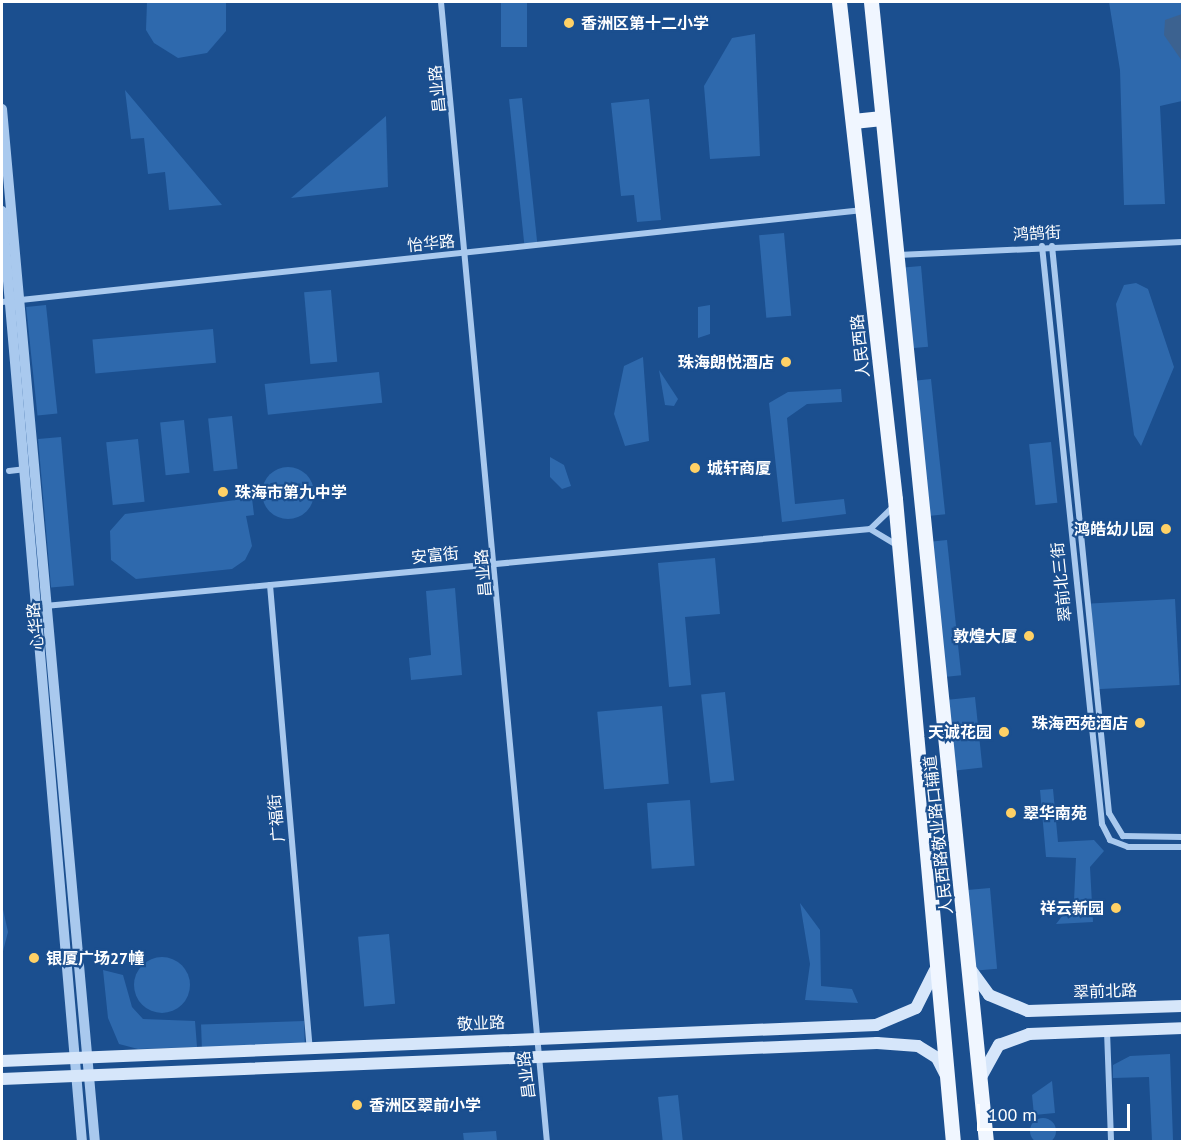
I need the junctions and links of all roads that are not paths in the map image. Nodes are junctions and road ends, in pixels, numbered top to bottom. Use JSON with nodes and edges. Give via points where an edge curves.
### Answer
{"nodes":[{"id":1,"x":441,"y":2,"type":"edge"},
{"id":2,"x":839,"y":2,"type":"edge"},
{"id":3,"x":872,"y":2,"type":"edge"},
{"id":4,"x":2,"y":109,"type":"edge"},
{"id":5,"x":882,"y":118,"type":"junction"},
{"id":6,"x":853,"y":121,"type":"junction"},
{"id":7,"x":863,"y":210,"type":"junction"},
{"id":8,"x":2,"y":211,"type":"edge"},
{"id":9,"x":1182,"y":242,"type":"edge"},
{"id":10,"x":1042,"y":246,"type":"junction"},
{"id":11,"x":1052,"y":246,"type":"junction"},
{"id":12,"x":468,"y":252,"type":"junction"},
{"id":13,"x":893,"y":255,"type":"junction"},
{"id":14,"x":11,"y":301,"type":"edge"},
{"id":15,"x":26,"y":469,"type":"junction"},
{"id":16,"x":9,"y":471,"type":"dead end"},
{"id":17,"x":895,"y":499,"type":"junction"},
{"id":18,"x":897,"y":528,"type":"joint"},
{"id":19,"x":870,"y":529,"type":"junction"},
{"id":20,"x":898,"y":549,"type":"junction"},
{"id":21,"x":495,"y":562,"type":"junction"},
{"id":22,"x":270,"y":585,"type":"junction"},
{"id":23,"x":44,"y":606,"type":"junction"},
{"id":24,"x":1182,"y":837,"type":"edge"},
{"id":25,"x":1182,"y":847,"type":"edge"},
{"id":26,"x":72,"y":898,"type":"junction"},
{"id":27,"x":60,"y":899,"type":"junction"},
{"id":28,"x":968,"y":961,"type":"junction"},
{"id":29,"x":937,"y":963,"type":"junction"},
{"id":30,"x":1182,"y":1006,"type":"edge"},
{"id":31,"x":1182,"y":1028,"type":"edge"},
{"id":32,"x":1107,"y":1029,"type":"junction"},
{"id":33,"x":534,"y":1036,"type":"junction"},
{"id":34,"x":310,"y":1048,"type":"junction"},
{"id":35,"x":87,"y":1058,"type":"junction"},
{"id":36,"x":537,"y":1058,"type":"junction"},
{"id":37,"x":73,"y":1059,"type":"junction"},
{"id":38,"x":2,"y":1061,"type":"edge"},
{"id":39,"x":74,"y":1076,"type":"junction"},
{"id":40,"x":88,"y":1076,"type":"junction"},
{"id":41,"x":2,"y":1079,"type":"edge"},
{"id":42,"x":947,"y":1081,"type":"junction"},
{"id":43,"x":980,"y":1081,"type":"junction"},
{"id":44,"x":82,"y":1142,"type":"edge"},
{"id":45,"x":95,"y":1142,"type":"edge"},
{"id":46,"x":547,"y":1142,"type":"edge"},
{"id":47,"x":954,"y":1142,"type":"edge"},
{"id":48,"x":986,"y":1142,"type":"edge"},
{"id":49,"x":1111,"y":1142,"type":"edge"}],
"edges":[{"from":1,"to":12,"type":"street","name":"昌业路"},
{"from":2,"to":6,"type":"main road","name":"人民西路"},
{"from":3,"to":5,"type":"main road"},
{"from":4,"to":14,"type":"street","name":"心华路"},
{"from":5,"to":6,"type":"main road"},
{"from":5,"to":13,"type":"main road"},
{"from":6,"to":7,"type":"main road","name":"人民西路"},
{"from":7,"to":12,"type":"street","name":"怡华路"},
{"from":7,"to":17,"type":"main road","name":"人民西路"},
{"from":8,"to":14,"type":"street","name":"心华路"},
{"from":9,"to":11,"type":"street","name":"鸿鹄街"},
{"from":10,"to":11,"type":"street","name":"鸿鹄街"},
{"from":10,"to":13,"type":"street","name":"鸿鹄街"},
{"from":10,"to":25,"type":"street","name":"翠前北三街","via":[[1101,824],[1110,840],[1128,847]]},
{"from":11,"to":24,"type":"street","name":"翠前北三街","via":[[1109,813],[1123,836]]},
{"from":12,"to":14,"type":"street","name":"怡华路"},
{"from":12,"to":21,"type":"street","name":"昌业路"},
{"from":13,"to":28,"type":"main road","name":"人民西路敬业路口辅道"},
{"from":14,"to":15,"type":"street","name":"心华路"},
{"from":14,"to":23,"type":"street","name":"心华路"},
{"from":15,"to":16,"type":"street"},
{"from":15,"to":23,"type":"street","name":"心华路"},
{"from":17,"to":18,"type":"main road","name":"人民西路"},
{"from":17,"to":19,"type":"street","via":[[887,518]]},
{"from":18,"to":20,"type":"main road","name":"人民西路敬业路口辅道"},
{"from":19,"to":20,"type":"street"},
{"from":19,"to":21,"type":"street","name":"安富街"},
{"from":20,"to":29,"type":"main road","name":"人民西路敬业路口辅道"},
{"from":21,"to":22,"type":"street","name":"安富街"},
{"from":21,"to":33,"type":"street","name":"昌业路"},
{"from":22,"to":23,"type":"street","name":"安富街"},
{"from":22,"to":34,"type":"street","name":"广福街"},
{"from":23,"to":26,"type":"street","name":"心华路"},
{"from":23,"to":27,"type":"street","name":"心华路"},
{"from":26,"to":27,"type":"street"},
{"from":26,"to":35,"type":"street","name":"心华路"},
{"from":27,"to":37,"type":"street","name":"心华路"},
{"from":28,"to":30,"type":"main road","name":"翠前北路","via":[[982,990],[1028,1011]]},
{"from":28,"to":43,"type":"main road","name":"人民西路敬业路口辅道"},
{"from":29,"to":33,"type":"main road","name":"敬业路","via":[[930,989],[916,1008],[876,1025]]},
{"from":29,"to":42,"type":"main road","name":"人民西路敬业路口辅道"},
{"from":31,"to":32,"type":"main road"},
{"from":32,"to":43,"type":"main road","via":[[1029,1034],[993,1050]]},
{"from":32,"to":49,"type":"street"},
{"from":33,"to":34,"type":"main road","name":"敬业路"},
{"from":33,"to":36,"type":"street","name":"昌业路"},
{"from":34,"to":35,"type":"main road","name":"敬业路"},
{"from":35,"to":37,"type":"main road","name":"敬业路"},
{"from":35,"to":40,"type":"street","name":"心华路"},
{"from":36,"to":40,"type":"main road"},
{"from":36,"to":42,"type":"main road","via":[[878,1043],[930,1052]]},
{"from":36,"to":46,"type":"street","name":"昌业路"},
{"from":37,"to":38,"type":"main road"},
{"from":37,"to":39,"type":"street","name":"心华路"},
{"from":39,"to":40,"type":"main road"},
{"from":39,"to":41,"type":"main road"},
{"from":39,"to":44,"type":"street","name":"心华路"},
{"from":40,"to":45,"type":"street","name":"心华路"},
{"from":42,"to":47,"type":"main road","name":"人民西路敬业路口辅道"},
{"from":43,"to":48,"type":"main road","name":"人民西路敬业路口辅道"}]}
